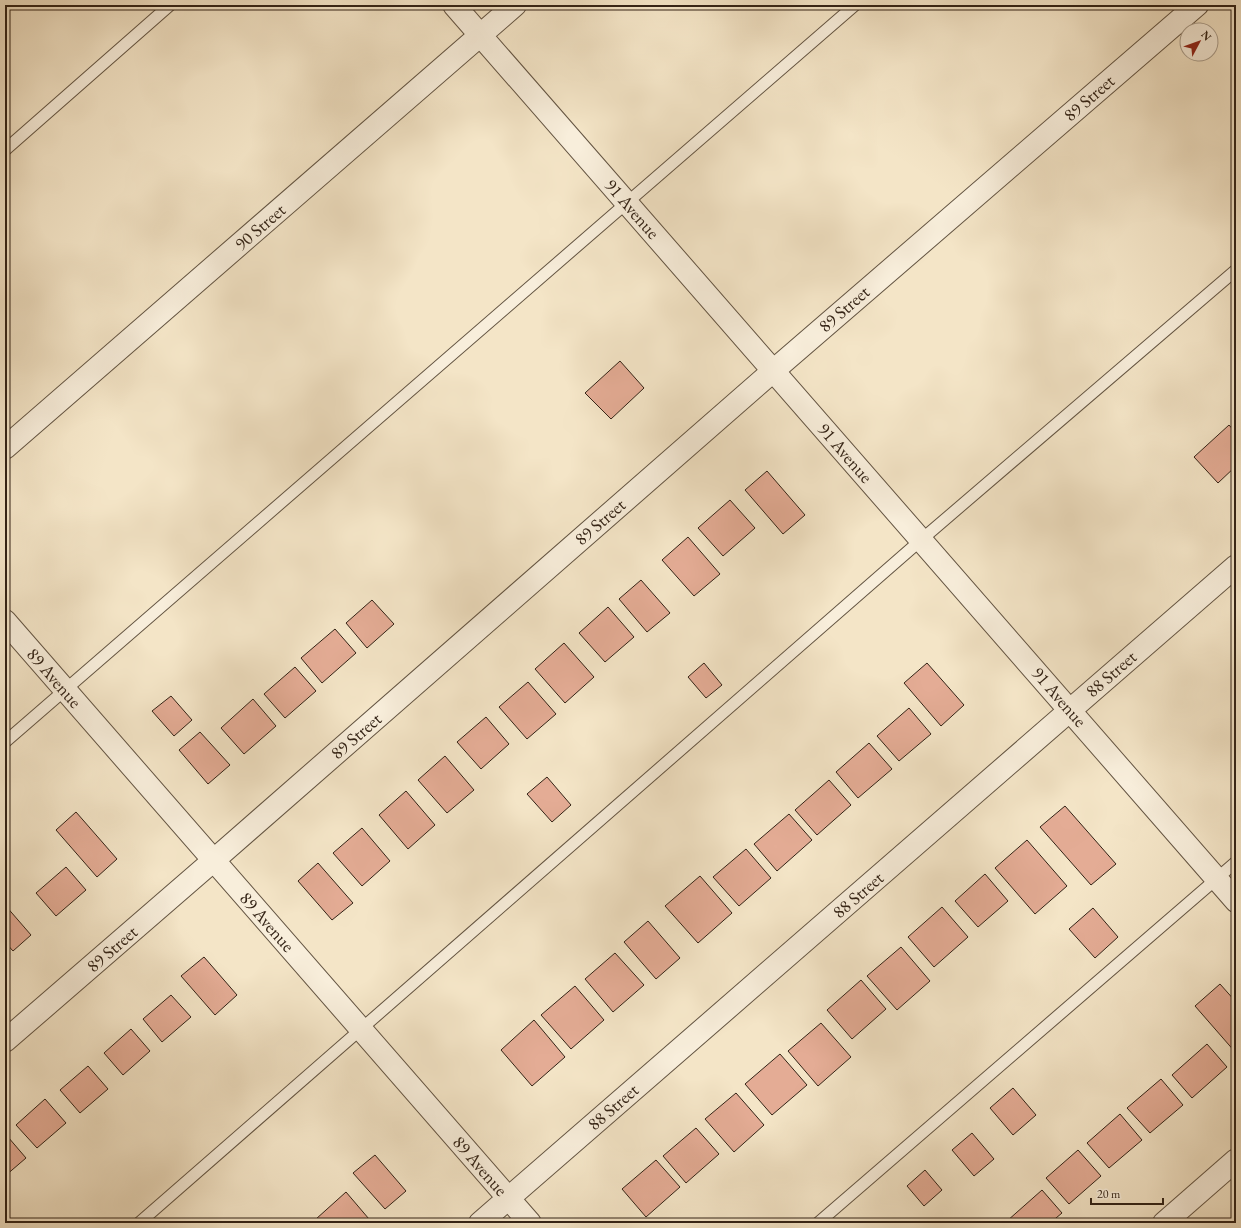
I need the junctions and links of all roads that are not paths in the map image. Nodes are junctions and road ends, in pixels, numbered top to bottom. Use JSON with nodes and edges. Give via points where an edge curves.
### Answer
{"nodes":[{"id":1,"x":170,"y":5,"type":"edge"},
{"id":2,"x":454,"y":5,"type":"edge"},
{"id":3,"x":516,"y":5,"type":"edge"},
{"id":4,"x":855,"y":5,"type":"edge"},
{"id":5,"x":1197,"y":5,"type":"edge"},
{"id":6,"x":480,"y":35,"type":"junction"},
{"id":7,"x":5,"y":150,"type":"edge"},
{"id":8,"x":627,"y":202,"type":"junction"},
{"id":9,"x":1236,"y":270,"type":"edge"},
{"id":10,"x":772,"y":371,"type":"junction"},
{"id":11,"x":5,"y":448,"type":"edge"},
{"id":12,"x":921,"y":540,"type":"junction"},
{"id":13,"x":1236,"y":566,"type":"edge"},
{"id":14,"x":5,"y":621,"type":"edge"},
{"id":15,"x":64,"y":690,"type":"junction"},
{"id":16,"x":1070,"y":710,"type":"junction"},
{"id":17,"x":5,"y":742,"type":"edge"},
{"id":18,"x":214,"y":860,"type":"junction"},
{"id":19,"x":1236,"y":862,"type":"edge"},
{"id":20,"x":1217,"y":879,"type":"junction"},
{"id":21,"x":1236,"y":901,"type":"edge"},
{"id":22,"x":361,"y":1030,"type":"junction"},
{"id":23,"x":5,"y":1041,"type":"edge"},
{"id":24,"x":1236,"y":1160,"type":"edge"},
{"id":25,"x":508,"y":1198,"type":"junction"},
{"id":26,"x":140,"y":1223,"type":"edge"},
{"id":27,"x":480,"y":1223,"type":"edge"},
{"id":28,"x":530,"y":1223,"type":"edge"},
{"id":29,"x":818,"y":1223,"type":"edge"},
{"id":30,"x":1164,"y":1223,"type":"edge"}],
"edges":[{"from":1,"to":7,"type":"lane"},
{"from":2,"to":6,"type":"street","name":"91 Avenue"},
{"from":3,"to":6,"type":"street","name":"90 Street"},
{"from":4,"to":8,"type":"lane"},
{"from":5,"to":10,"type":"street","name":"89 Street"},
{"from":6,"to":8,"type":"street","name":"91 Avenue"},
{"from":6,"to":11,"type":"street","name":"90 Street"},
{"from":8,"to":10,"type":"street","name":"91 Avenue"},
{"from":8,"to":15,"type":"lane"},
{"from":9,"to":12,"type":"lane"},
{"from":10,"to":12,"type":"street","name":"91 Avenue"},
{"from":10,"to":18,"type":"street","name":"89 Street"},
{"from":12,"to":16,"type":"street","name":"91 Avenue"},
{"from":12,"to":22,"type":"lane"},
{"from":13,"to":16,"type":"street","name":"88 Street"},
{"from":14,"to":15,"type":"street","name":"89 Avenue"},
{"from":15,"to":17,"type":"lane"},
{"from":15,"to":18,"type":"street","name":"89 Avenue"},
{"from":16,"to":20,"type":"street","name":"91 Avenue"},
{"from":16,"to":25,"type":"street","name":"88 Street"},
{"from":18,"to":22,"type":"street","name":"89 Avenue"},
{"from":18,"to":23,"type":"street","name":"89 Street"},
{"from":19,"to":20,"type":"lane"},
{"from":20,"to":21,"type":"street","name":"91 Avenue"},
{"from":20,"to":29,"type":"lane"},
{"from":22,"to":25,"type":"street","name":"89 Avenue"},
{"from":22,"to":26,"type":"lane"},
{"from":24,"to":30,"type":"street"},
{"from":25,"to":27,"type":"street","name":"88 Street"},
{"from":25,"to":28,"type":"street","name":"89 Avenue"}]}
